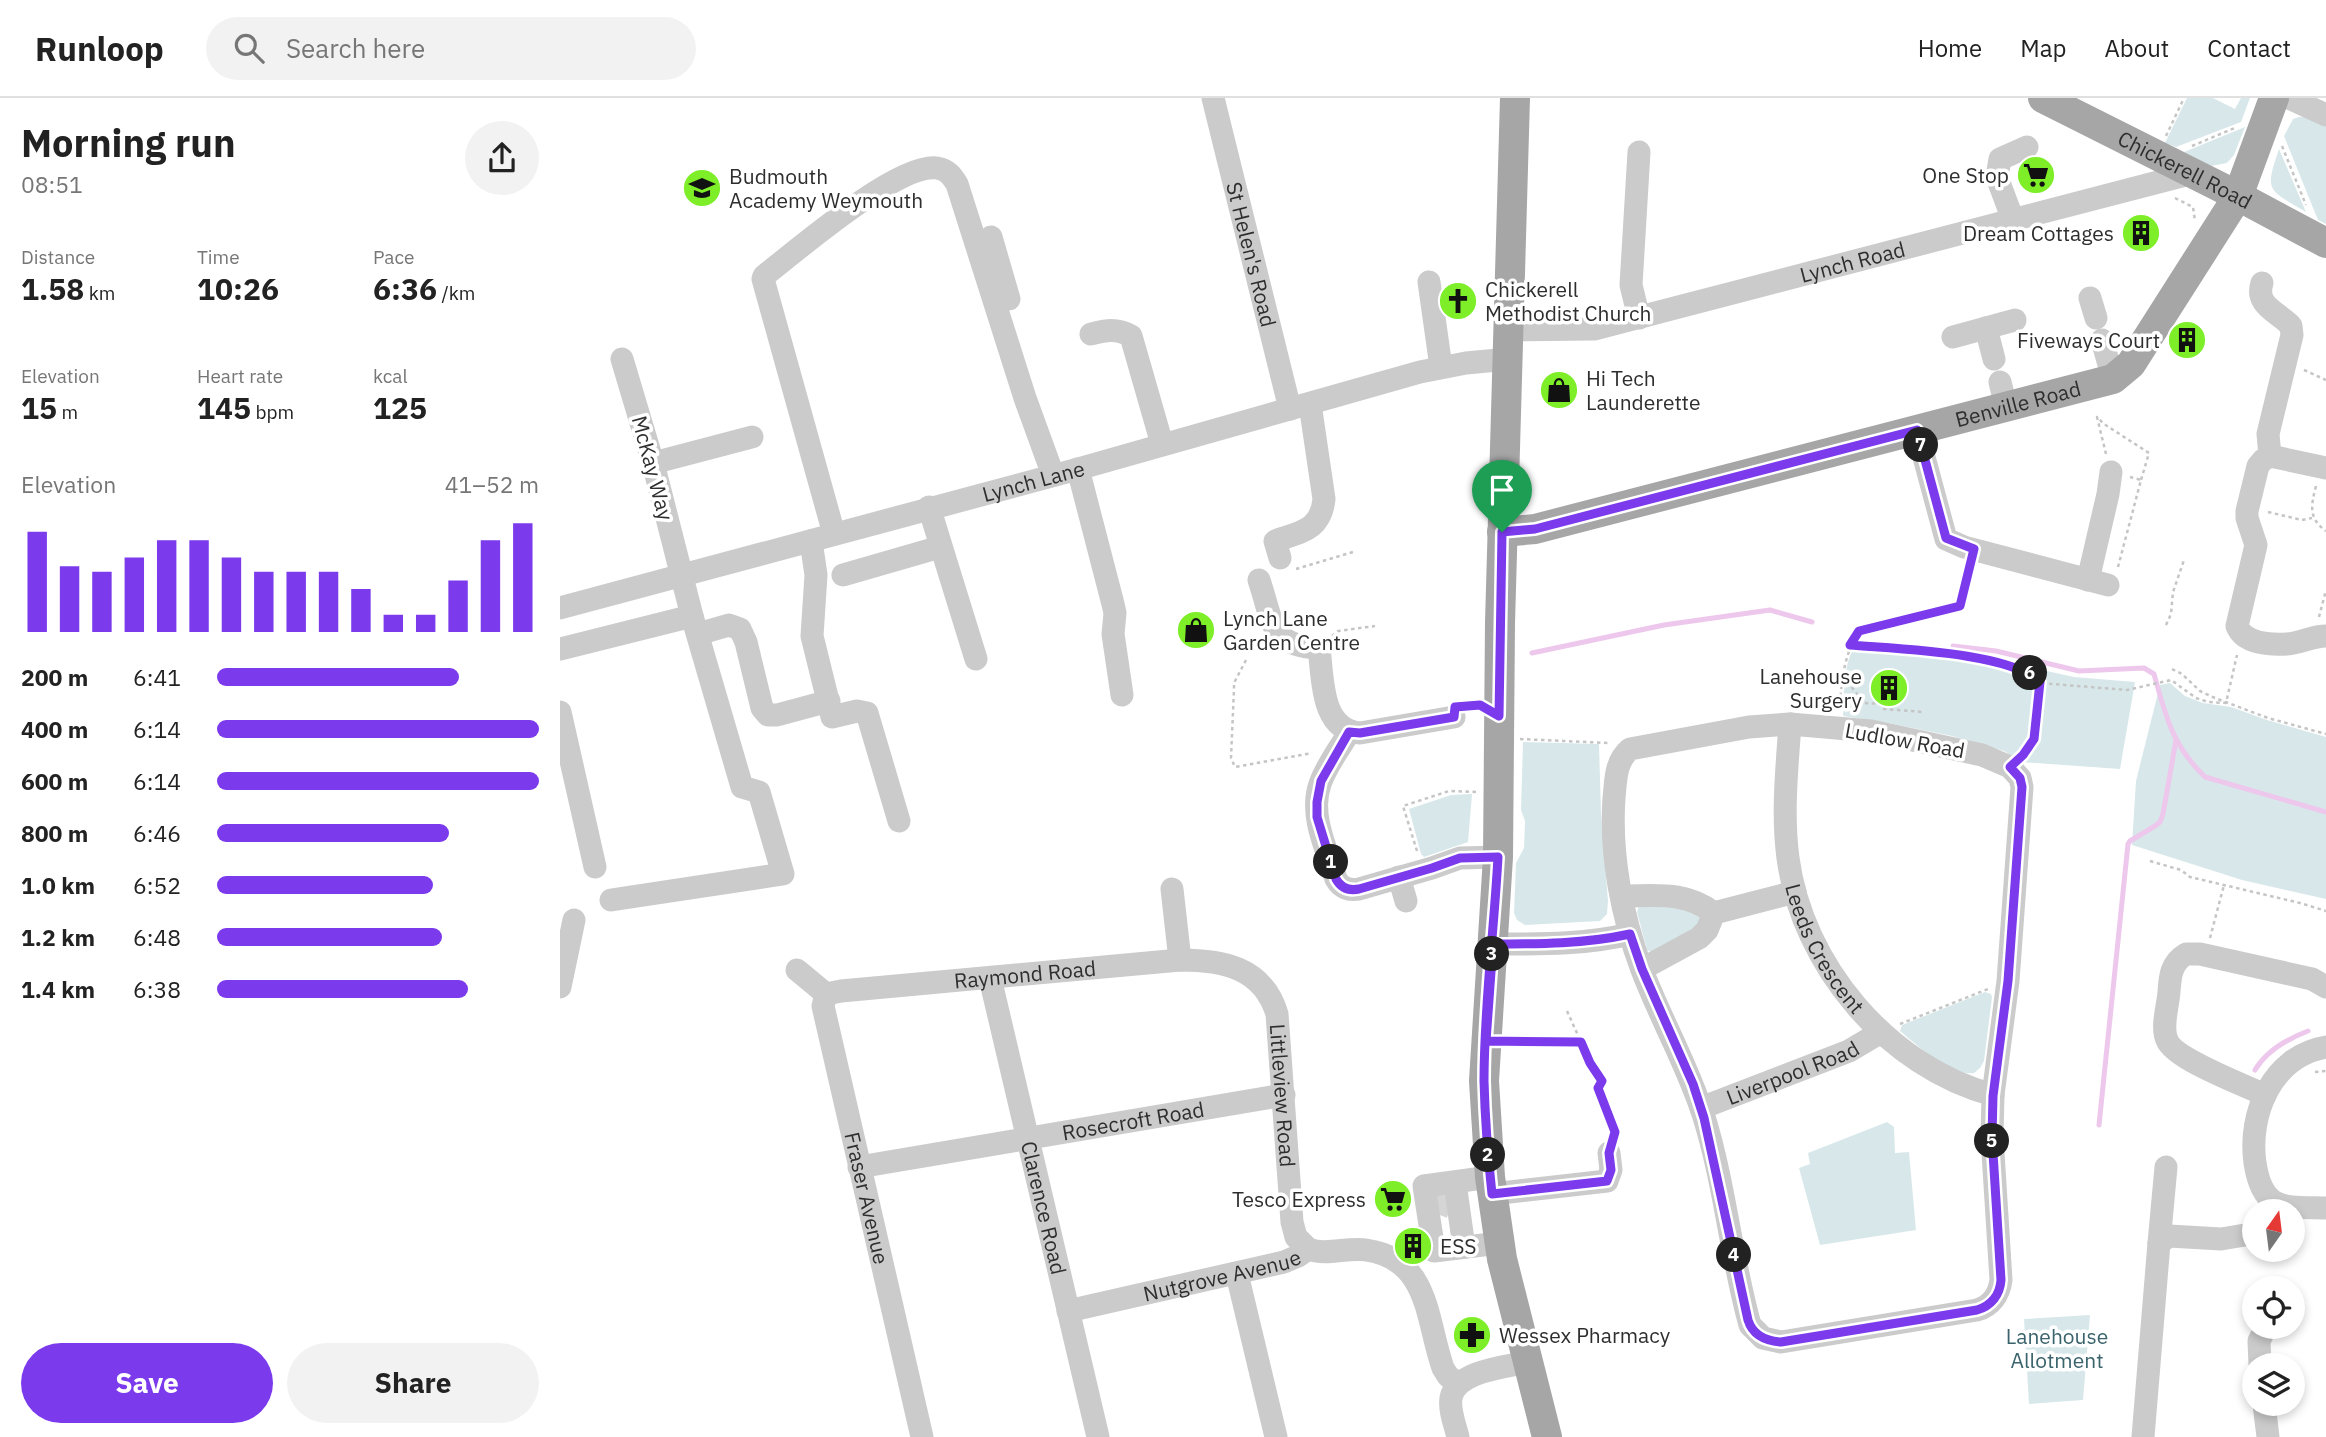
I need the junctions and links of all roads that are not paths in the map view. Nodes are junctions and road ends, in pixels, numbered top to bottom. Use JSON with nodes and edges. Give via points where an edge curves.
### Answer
{"nodes":[{"id":1,"x":1213,"y":98,"type":"edge"},
{"id":2,"x":1515,"y":98,"type":"edge"},
{"id":3,"x":2043,"y":98,"type":"edge"},
{"id":4,"x":2274,"y":98,"type":"edge"},
{"id":5,"x":2289,"y":98,"type":"edge"},
{"id":6,"x":2326,"y":115,"type":"edge"},
{"id":7,"x":2027,"y":147,"type":"dead end"},
{"id":8,"x":2154,"y":147,"type":"junction"},
{"id":9,"x":1639,"y":152,"type":"dead end"},
{"id":10,"x":2191,"y":161,"type":"junction"},
{"id":11,"x":2136,"y":187,"type":"junction"},
{"id":12,"x":2238,"y":195,"type":"junction"},
{"id":13,"x":2013,"y":220,"type":"junction"},
{"id":14,"x":992,"y":237,"type":"dead end"},
{"id":15,"x":2326,"y":243,"type":"edge"},
{"id":16,"x":1429,"y":282,"type":"dead end"},
{"id":17,"x":2262,"y":283,"type":"dead end"},
{"id":18,"x":1639,"y":318,"type":"junction"},
{"id":19,"x":2096,"y":319,"type":"dead end"},
{"id":20,"x":2015,"y":320,"type":"dead end"},
{"id":21,"x":1986,"y":328,"type":"junction"},
{"id":22,"x":1091,"y":334,"type":"dead end"},
{"id":23,"x":1953,"y":337,"type":"dead end"},
{"id":24,"x":1509,"y":344,"type":"junction"},
{"id":25,"x":622,"y":359,"type":"dead end"},
{"id":26,"x":1994,"y":359,"type":"dead end"},
{"id":27,"x":1441,"y":367,"type":"junction"},
{"id":28,"x":2113,"y":379,"type":"junction"},
{"id":29,"x":1024,"y":398,"type":"junction"},
{"id":30,"x":1300,"y":407,"type":"junction"},
{"id":31,"x":1917,"y":430,"type":"junction"},
{"id":32,"x":751,"y":437,"type":"dead end"},
{"id":33,"x":1162,"y":444,"type":"junction"},
{"id":34,"x":2270,"y":456,"type":"junction"},
{"id":35,"x":653,"y":463,"type":"junction"},
{"id":36,"x":2323,"y":467,"type":"edge"},
{"id":37,"x":1078,"y":469,"type":"junction"},
{"id":38,"x":2111,"y":472,"type":"dead end"},
{"id":39,"x":1053,"y":475,"type":"junction"},
{"id":40,"x":929,"y":508,"type":"junction"},
{"id":41,"x":1502,"y":532,"type":"junction"},
{"id":42,"x":834,"y":534,"type":"junction"},
{"id":43,"x":811,"y":541,"type":"junction"},
{"id":44,"x":940,"y":548,"type":"junction"},
{"id":45,"x":1287,"y":564,"type":"road end"},
{"id":46,"x":843,"y":575,"type":"dead end"},
{"id":47,"x":682,"y":577,"type":"junction"},
{"id":48,"x":1259,"y":580,"type":"dead end"},
{"id":49,"x":560,"y":608,"type":"edge"},
{"id":50,"x":695,"y":625,"type":"junction"},
{"id":51,"x":2320,"y":637,"type":"edge"},
{"id":52,"x":560,"y":649,"type":"edge"},
{"id":53,"x":976,"y":659,"type":"dead end"},
{"id":54,"x":1122,"y":695,"type":"dead end"},
{"id":55,"x":829,"y":701,"type":"junction"},
{"id":56,"x":560,"y":712,"type":"edge"},
{"id":57,"x":1454,"y":717,"type":"dead end"},
{"id":58,"x":1790,"y":724,"type":"junction"},
{"id":59,"x":1349,"y":732,"type":"junction"},
{"id":60,"x":900,"y":821,"type":"dead end"},
{"id":61,"x":1498,"y":857,"type":"junction"},
{"id":62,"x":595,"y":867,"type":"dead end"},
{"id":63,"x":1399,"y":877,"type":"junction"},
{"id":64,"x":1172,"y":888,"type":"dead end"},
{"id":65,"x":1795,"y":892,"type":"junction"},
{"id":66,"x":1622,"y":896,"type":"junction"},
{"id":67,"x":611,"y":900,"type":"dead end"},
{"id":68,"x":1406,"y":901,"type":"dead end"},
{"id":69,"x":1714,"y":913,"type":"junction"},
{"id":70,"x":574,"y":920,"type":"dead end"},
{"id":71,"x":1630,"y":934,"type":"junction"},
{"id":72,"x":1493,"y":944,"type":"junction"},
{"id":73,"x":1180,"y":960,"type":"junction"},
{"id":74,"x":1222,"y":963,"type":"joint"},
{"id":75,"x":1642,"y":969,"type":"junction"},
{"id":76,"x":797,"y":970,"type":"dead end"},
{"id":77,"x":990,"y":978,"type":"junction"},
{"id":78,"x":560,"y":987,"type":"edge"},
{"id":79,"x":2326,"y":987,"type":"edge"},
{"id":80,"x":826,"y":994,"type":"junction"},
{"id":81,"x":1881,"y":1032,"type":"junction"},
{"id":82,"x":2326,"y":1046,"type":"edge"},
{"id":83,"x":1283,"y":1095,"type":"junction"},
{"id":84,"x":2265,"y":1095,"type":"junction"},
{"id":85,"x":1993,"y":1096,"type":"junction"},
{"id":86,"x":1701,"y":1108,"type":"junction"},
{"id":87,"x":1027,"y":1138,"type":"junction"},
{"id":88,"x":1609,"y":1153,"type":"road end"},
{"id":89,"x":859,"y":1167,"type":"junction"},
{"id":90,"x":2166,"y":1167,"type":"dead end"},
{"id":91,"x":1455,"y":1183,"type":"junction"},
{"id":92,"x":1491,"y":1185,"type":"junction"},
{"id":93,"x":2267,"y":1199,"type":"edge"},
{"id":94,"x":2305,"y":1206,"type":"edge"},
{"id":95,"x":2326,"y":1208,"type":"edge"},
{"id":96,"x":1445,"y":1219,"type":"junction"},
{"id":97,"x":2242,"y":1236,"type":"edge"},
{"id":98,"x":1499,"y":1243,"type":"junction"},
{"id":99,"x":2159,"y":1243,"type":"junction"},
{"id":100,"x":1308,"y":1249,"type":"junction"},
{"id":101,"x":1237,"y":1274,"type":"junction"},
{"id":102,"x":1068,"y":1311,"type":"junction"},
{"id":103,"x":1528,"y":1362,"type":"junction"},
{"id":104,"x":1458,"y":1384,"type":"junction"},
{"id":105,"x":2265,"y":1416,"type":"edge"},
{"id":106,"x":922,"y":1437,"type":"edge"},
{"id":107,"x":1098,"y":1437,"type":"edge"},
{"id":108,"x":1276,"y":1437,"type":"edge"},
{"id":109,"x":1458,"y":1437,"type":"edge"},
{"id":110,"x":1547,"y":1437,"type":"edge"},
{"id":111,"x":2143,"y":1437,"type":"edge"},
{"id":112,"x":2267,"y":1437,"type":"edge"}],
"edges":[{"from":1,"to":30,"type":"street","name":"St Helen's Road"},
{"from":2,"to":24,"type":"main road"},
{"from":3,"to":8,"type":"main road","name":"Chickerell Road"},
{"from":4,"to":12,"type":"main road"},
{"from":5,"to":6,"type":"street"},
{"from":7,"to":13,"type":"street","via":[[2000,159],[1997,177]]},
{"from":8,"to":10,"type":"main road","name":"Chickerell Road"},
{"from":8,"to":11,"type":"street"},
{"from":9,"to":18,"type":"street","via":[[1631,285]]},
{"from":10,"to":11,"type":"street","name":"Lynch Road"},
{"from":10,"to":12,"type":"main road","name":"Chickerell Road"},
{"from":11,"to":13,"type":"street","name":"Lynch Road"},
{"from":12,"to":15,"type":"main road","name":"Chickerell Road"},
{"from":12,"to":28,"type":"main road","via":[[2131,364]]},
{"from":13,"to":18,"type":"street","name":"Lynch Road"},
{"from":14,"to":29,"type":"street","via":[[1019,333]]},
{"from":16,"to":27,"type":"street"},
{"from":17,"to":34,"type":"street","via":[[2262,302],[2292,330],[2268,434]]},
{"from":18,"to":24,"type":"street","name":"Lynch Road"},
{"from":19,"to":28,"type":"street"},
{"from":20,"to":21,"type":"street"},
{"from":21,"to":23,"type":"street"},
{"from":21,"to":26,"type":"street"},
{"from":22,"to":33,"type":"street","via":[[1109,329],[1131,336]]},
{"from":24,"to":27,"type":"street","name":"Lynch Lane"},
{"from":24,"to":41,"type":"main road"},
{"from":25,"to":35,"type":"street","name":"McKay Way"},
{"from":27,"to":30,"type":"street","name":"Lynch Lane"},
{"from":28,"to":31,"type":"main road","name":"Benville Road","via":[[2003,395]]},
{"from":29,"to":39,"type":"street"},
{"from":29,"to":42,"type":"street","via":[[951,175],[931,168],[901,176],[878,189],[763,279]]},
{"from":30,"to":33,"type":"street","name":"Lynch Lane"},
{"from":30,"to":45,"type":"street","name":"St Helen's Road","via":[[1323,505],[1312,526],[1275,541]]},
{"from":31,"to":38,"type":"street","via":[[1946,538],[2098,583]]},
{"from":31,"to":41,"type":"main road","name":"Benville Road","via":[[1535,529]]},
{"from":32,"to":35,"type":"street"},
{"from":33,"to":37,"type":"street","name":"Lynch Lane"},
{"from":34,"to":36,"type":"street"},
{"from":34,"to":51,"type":"street","via":[[2258,466],[2248,507],[2256,545],[2238,629],[2255,641],[2284,644]]},
{"from":35,"to":47,"type":"street","name":"McKay Way"},
{"from":37,"to":39,"type":"street","name":"Lynch Lane"},
{"from":37,"to":54,"type":"street","via":[[1115,613],[1113,634]]},
{"from":39,"to":40,"type":"street","name":"Lynch Lane"},
{"from":40,"to":42,"type":"street","name":"Lynch Lane"},
{"from":40,"to":44,"type":"street"},
{"from":41,"to":61,"type":"main road"},
{"from":42,"to":43,"type":"street","name":"Lynch Lane"},
{"from":43,"to":47,"type":"street","name":"Lynch Lane"},
{"from":43,"to":55,"type":"street","via":[[816,575],[812,636]]},
{"from":44,"to":46,"type":"street"},
{"from":44,"to":53,"type":"street"},
{"from":47,"to":49,"type":"street","name":"Lynch Lane"},
{"from":47,"to":50,"type":"street","name":"McKay Way"},
{"from":48,"to":59,"type":"street","via":[[1280,635],[1292,644],[1319,648],[1329,711]]},
{"from":50,"to":52,"type":"street"},
{"from":50,"to":55,"type":"street","via":[[740,629],[762,708],[768,715]]},
{"from":50,"to":67,"type":"street","name":"McKay Way","via":[[742,787],[759,792],[783,874]]},
{"from":55,"to":60,"type":"street","via":[[832,717],[867,713]]},
{"from":56,"to":62,"type":"street"},
{"from":57,"to":59,"type":"street"},
{"from":58,"to":65,"type":"street","name":"Leeds Crescent","via":[[1785,821]]},
{"from":58,"to":66,"type":"street","name":"Ludlow Road","via":[[1749,727],[1625,753],[1617,767],[1613,806]]},
{"from":58,"to":85,"type":"street","name":"Ludlow Road","via":[[1896,735],[1966,750],[2010,767],[2020,778],[2008,981]]},
{"from":59,"to":63,"type":"street","via":[[1321,781],[1316,808],[1338,883],[1354,890]]},
{"from":61,"to":63,"type":"street","via":[[1460,858]]},
{"from":61,"to":72,"type":"main road"},
{"from":63,"to":68,"type":"street"},
{"from":64,"to":73,"type":"street"},
{"from":65,"to":69,"type":"street"},
{"from":65,"to":81,"type":"street","name":"Leeds Crescent","via":[[1833,974]]},
{"from":66,"to":69,"type":"street","via":[[1687,898]]},
{"from":66,"to":71,"type":"street"},
{"from":69,"to":75,"type":"street","via":[[1699,938]]},
{"from":70,"to":78,"type":"street"},
{"from":71,"to":72,"type":"street","via":[[1575,943]]},
{"from":71,"to":75,"type":"street"},
{"from":72,"to":92,"type":"main road","via":[[1484,1081]]},
{"from":73,"to":74,"type":"street","name":"Raymond Road"},
{"from":73,"to":77,"type":"street","name":"Raymond Road"},
{"from":74,"to":83,"type":"street","name":"Littleview Road","via":[[1255,980],[1275,1007]]},
{"from":75,"to":86,"type":"street"},
{"from":76,"to":80,"type":"street"},
{"from":77,"to":80,"type":"street","name":"Raymond Road"},
{"from":77,"to":87,"type":"street","name":"Clarence Road"},
{"from":79,"to":84,"type":"street","via":[[2312,979],[2206,955],[2186,954],[2174,965],[2167,1041],[2183,1057]]},
{"from":80,"to":89,"type":"street","name":"Fraser Avenue","via":[[823,1006]]},
{"from":81,"to":85,"type":"street","name":"Leeds Crescent","via":[[1934,1072]]},
{"from":81,"to":86,"type":"street","name":"Liverpool Road","via":[[1849,1051]]},
{"from":82,"to":84,"type":"street","via":[[2290,1064],[2274,1078]]},
{"from":83,"to":87,"type":"street","name":"Rosecroft Road"},
{"from":83,"to":100,"type":"street","name":"Littleview Road","via":[[1292,1222],[1296,1237]]},
{"from":84,"to":93,"type":"street","via":[[2252,1144],[2257,1176]]},
{"from":85,"to":86,"type":"street","via":[[2001,1280],[1990,1303],[1977,1310],[1781,1342],[1758,1335],[1748,1320]]},
{"from":87,"to":89,"type":"street","name":"Rosecroft Road"},
{"from":87,"to":102,"type":"street","name":"Clarence Road"},
{"from":88,"to":92,"type":"street","via":[[1607,1181]]},
{"from":89,"to":106,"type":"street","name":"Fraser Avenue"},
{"from":90,"to":99,"type":"street"},
{"from":91,"to":92,"type":"street"},
{"from":91,"to":96,"type":"street"},
{"from":91,"to":96,"type":"street","via":[[1424,1185]]},
{"from":92,"to":98,"type":"main road"},
{"from":94,"to":95,"type":"street"},
{"from":96,"to":98,"type":"street"},
{"from":97,"to":99,"type":"street","via":[[2169,1236]]},
{"from":98,"to":103,"type":"main road"},
{"from":99,"to":111,"type":"street"},
{"from":100,"to":101,"type":"street","name":"Nutgrove Avenue","via":[[1292,1259]]},
{"from":100,"to":104,"type":"street","name":"Nutgrove Avenue","via":[[1370,1250],[1403,1266],[1419,1283],[1443,1368]]},
{"from":101,"to":102,"type":"street","name":"Nutgrove Avenue"},
{"from":101,"to":108,"type":"street"},
{"from":102,"to":107,"type":"street","name":"Clarence Road"},
{"from":103,"to":104,"type":"street","via":[[1474,1375]]},
{"from":103,"to":110,"type":"main road"},
{"from":104,"to":109,"type":"street","via":[[1451,1404]]},
{"from":105,"to":112,"type":"street"}]}
